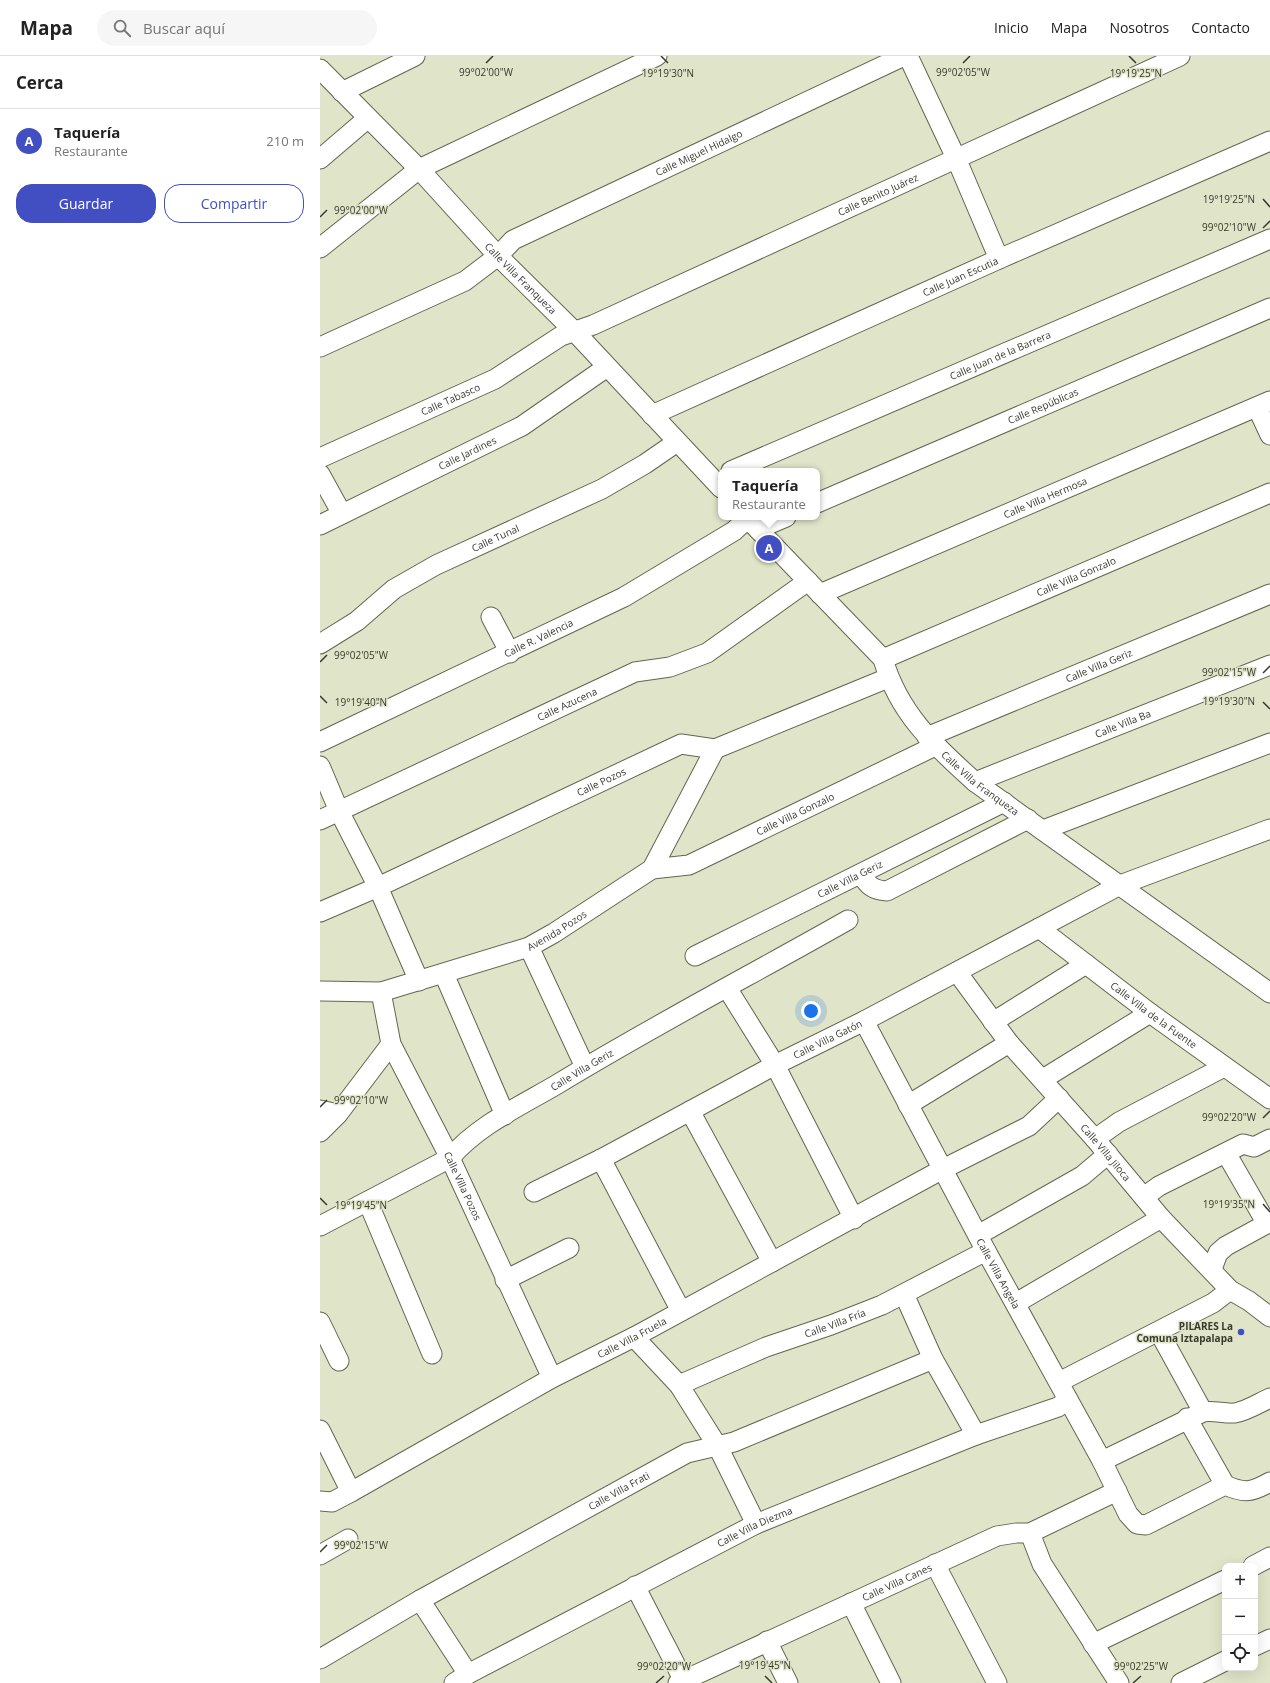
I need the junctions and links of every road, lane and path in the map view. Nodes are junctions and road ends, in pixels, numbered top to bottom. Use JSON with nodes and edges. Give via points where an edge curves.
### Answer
{"nodes":[{"id":1,"x":415,"y":56,"type":"edge"},
{"id":2,"x":657,"y":56,"type":"edge"},
{"id":3,"x":904,"y":56,"type":"edge"},
{"id":4,"x":908,"y":56,"type":"edge"},
{"id":5,"x":1180,"y":56,"type":"edge"},
{"id":6,"x":322,"y":74,"type":"edge"},
{"id":7,"x":342,"y":92,"type":"junction"},
{"id":8,"x":368,"y":118,"type":"junction"},
{"id":9,"x":1270,"y":141,"type":"edge"},
{"id":10,"x":956,"y":158,"type":"junction"},
{"id":11,"x":320,"y":159,"type":"edge"},
{"id":12,"x":419,"y":169,"type":"junction"},
{"id":13,"x":1270,"y":239,"type":"edge"},
{"id":14,"x":320,"y":248,"type":"edge"},
{"id":15,"x":498,"y":256,"type":"junction"},
{"id":16,"x":999,"y":259,"type":"junction"},
{"id":17,"x":1270,"y":308,"type":"edge"},
{"id":18,"x":575,"y":332,"type":"junction"},
{"id":19,"x":320,"y":347,"type":"edge"},
{"id":20,"x":607,"y":367,"type":"junction"},
{"id":21,"x":1263,"y":404,"type":"edge"},
{"id":22,"x":652,"y":415,"type":"junction"},
{"id":23,"x":1270,"y":435,"type":"edge"},
{"id":24,"x":677,"y":442,"type":"junction"},
{"id":25,"x":320,"y":458,"type":"edge"},
{"id":26,"x":738,"y":468,"type":"edge"},
{"id":27,"x":320,"y":474,"type":"edge"},
{"id":28,"x":718,"y":481,"type":"edge"},
{"id":29,"x":1270,"y":493,"type":"edge"},
{"id":30,"x":820,"y":502,"type":"edge"},
{"id":31,"x":342,"y":514,"type":"junction"},
{"id":32,"x":751,"y":521,"type":"edge"},
{"id":33,"x":320,"y":525,"type":"edge"},
{"id":34,"x":814,"y":588,"type":"junction"},
{"id":35,"x":1270,"y":594,"type":"edge"},
{"id":36,"x":492,"y":617,"type":"dead end"},
{"id":37,"x":320,"y":644,"type":"edge"},
{"id":38,"x":510,"y":653,"type":"junction"},
{"id":39,"x":883,"y":659,"type":"junction"},
{"id":40,"x":1270,"y":665,"type":"edge"},
{"id":41,"x":888,"y":678,"type":"junction"},
{"id":42,"x":320,"y":742,"type":"edge"},
{"id":43,"x":931,"y":742,"type":"junction"},
{"id":44,"x":1270,"y":743,"type":"edge"},
{"id":45,"x":715,"y":750,"type":"junction"},
{"id":46,"x":320,"y":766,"type":"edge"},
{"id":47,"x":975,"y":782,"type":"junction"},
{"id":48,"x":1004,"y":802,"type":"junction"},
{"id":49,"x":339,"y":811,"type":"junction"},
{"id":50,"x":1028,"y":819,"type":"junction"},
{"id":51,"x":320,"y":820,"type":"edge"},
{"id":52,"x":1270,"y":829,"type":"edge"},
{"id":53,"x":1043,"y":830,"type":"junction"},
{"id":54,"x":652,"y":869,"type":"junction"},
{"id":55,"x":861,"y":874,"type":"junction"},
{"id":56,"x":1120,"y":885,"type":"junction"},
{"id":57,"x":378,"y":888,"type":"junction"},
{"id":58,"x":320,"y":912,"type":"edge"},
{"id":59,"x":848,"y":920,"type":"dead end"},
{"id":60,"x":1039,"y":928,"type":"junction"},
{"id":61,"x":529,"y":948,"type":"junction"},
{"id":62,"x":696,"y":956,"type":"dead end"},
{"id":63,"x":1086,"y":964,"type":"junction"},
{"id":64,"x":957,"y":972,"type":"junction"},
{"id":65,"x":444,"y":974,"type":"junction"},
{"id":66,"x":419,"y":981,"type":"junction"},
{"id":67,"x":727,"y":988,"type":"junction"},
{"id":68,"x":320,"y":990,"type":"edge"},
{"id":69,"x":381,"y":992,"type":"junction"},
{"id":70,"x":1270,"y":993,"type":"edge"},
{"id":71,"x":1150,"y":1013,"type":"junction"},
{"id":72,"x":864,"y":1021,"type":"junction"},
{"id":73,"x":993,"y":1022,"type":"junction"},
{"id":74,"x":1009,"y":1043,"type":"junction"},
{"id":75,"x":390,"y":1044,"type":"junction"},
{"id":76,"x":775,"y":1065,"type":"junction"},
{"id":77,"x":585,"y":1067,"type":"junction"},
{"id":78,"x":1224,"y":1067,"type":"junction"},
{"id":79,"x":1042,"y":1079,"type":"junction"},
{"id":80,"x":1059,"y":1098,"type":"junction"},
{"id":81,"x":1270,"y":1099,"type":"edge"},
{"id":82,"x":908,"y":1105,"type":"junction"},
{"id":83,"x":329,"y":1112,"type":"edge"},
{"id":84,"x":690,"y":1112,"type":"junction"},
{"id":85,"x":505,"y":1115,"type":"junction"},
{"id":86,"x":320,"y":1132,"type":"edge"},
{"id":87,"x":1095,"y":1139,"type":"junction"},
{"id":88,"x":1270,"y":1139,"type":"edge"},
{"id":89,"x":1226,"y":1153,"type":"junction"},
{"id":90,"x":1108,"y":1154,"type":"junction"},
{"id":91,"x":450,"y":1158,"type":"junction"},
{"id":92,"x":601,"y":1159,"type":"junction"},
{"id":93,"x":943,"y":1170,"type":"junction"},
{"id":94,"x":534,"y":1192,"type":"dead end"},
{"id":95,"x":1144,"y":1197,"type":"junction"},
{"id":96,"x":368,"y":1202,"type":"junction"},
{"id":97,"x":1161,"y":1218,"type":"junction"},
{"id":98,"x":854,"y":1219,"type":"junction"},
{"id":99,"x":1268,"y":1223,"type":"edge"},
{"id":100,"x":320,"y":1226,"type":"edge"},
{"id":101,"x":982,"y":1243,"type":"junction"},
{"id":102,"x":569,"y":1248,"type":"dead end"},
{"id":103,"x":772,"y":1262,"type":"junction"},
{"id":104,"x":1212,"y":1269,"type":"junction"},
{"id":105,"x":505,"y":1280,"type":"junction"},
{"id":106,"x":1230,"y":1290,"type":"junction"},
{"id":107,"x":904,"y":1294,"type":"junction"},
{"id":108,"x":1016,"y":1303,"type":"junction"},
{"id":109,"x":681,"y":1310,"type":"junction"},
{"id":110,"x":1270,"y":1317,"type":"edge"},
{"id":111,"x":320,"y":1322,"type":"edge"},
{"id":112,"x":1159,"y":1332,"type":"junction"},
{"id":113,"x":634,"y":1337,"type":"junction"},
{"id":114,"x":432,"y":1354,"type":"dead end"},
{"id":115,"x":933,"y":1359,"type":"junction"},
{"id":116,"x":338,"y":1361,"type":"dead end"},
{"id":117,"x":552,"y":1378,"type":"junction"},
{"id":118,"x":1059,"y":1382,"type":"junction"},
{"id":119,"x":679,"y":1385,"type":"junction"},
{"id":120,"x":1270,"y":1398,"type":"edge"},
{"id":121,"x":1068,"y":1400,"type":"junction"},
{"id":122,"x":1195,"y":1415,"type":"junction"},
{"id":123,"x":320,"y":1430,"type":"edge"},
{"id":124,"x":976,"y":1435,"type":"junction"},
{"id":125,"x":718,"y":1447,"type":"junction"},
{"id":126,"x":1102,"y":1461,"type":"junction"},
{"id":127,"x":1270,"y":1482,"type":"edge"},
{"id":128,"x":1225,"y":1485,"type":"junction"},
{"id":129,"x":1118,"y":1491,"type":"junction"},
{"id":130,"x":351,"y":1492,"type":"junction"},
{"id":131,"x":320,"y":1501,"type":"edge"},
{"id":132,"x":756,"y":1524,"type":"junction"},
{"id":133,"x":1030,"y":1533,"type":"junction"},
{"id":134,"x":348,"y":1540,"type":"dead end"},
{"id":135,"x":320,"y":1555,"type":"edge"},
{"id":136,"x":1270,"y":1557,"type":"edge"},
{"id":137,"x":1258,"y":1563,"type":"edge"},
{"id":138,"x":935,"y":1564,"type":"junction"},
{"id":139,"x":1222,"y":1581,"type":"edge"},
{"id":140,"x":635,"y":1586,"type":"junction"},
{"id":141,"x":420,"y":1600,"type":"junction"},
{"id":142,"x":851,"y":1603,"type":"junction"},
{"id":143,"x":1270,"y":1639,"type":"edge"},
{"id":144,"x":767,"y":1641,"type":"junction"},
{"id":145,"x":1093,"y":1644,"type":"junction"},
{"id":146,"x":1258,"y":1645,"type":"edge"},
{"id":147,"x":320,"y":1659,"type":"edge"},
{"id":148,"x":1222,"y":1662,"type":"edge"},
{"id":149,"x":461,"y":1679,"type":"edge"},
{"id":150,"x":1112,"y":1681,"type":"edge"},
{"id":151,"x":682,"y":1682,"type":"edge"},
{"id":152,"x":788,"y":1683,"type":"edge"},
{"id":153,"x":891,"y":1683,"type":"edge"},
{"id":154,"x":997,"y":1683,"type":"edge"},
{"id":155,"x":1181,"y":1683,"type":"edge"}],
"edges":[{"from":1,"to":7,"type":"street"},
{"from":2,"to":12,"type":"street"},
{"from":3,"to":15,"type":"street","name":"Calle Miguel Hidalgo","via":[[513,240]]},
{"from":4,"to":10,"type":"street"},
{"from":5,"to":10,"type":"street","name":"Calle Benito Juárez"},
{"from":6,"to":7,"type":"street","name":"Calle Villa Franqueza"},
{"from":7,"to":8,"type":"street","name":"Calle Villa Franqueza"},
{"from":8,"to":11,"type":"street"},
{"from":8,"to":12,"type":"street","name":"Calle Villa Franqueza"},
{"from":9,"to":16,"type":"street","name":"Calle Juan Escutia"},
{"from":10,"to":16,"type":"street"},
{"from":10,"to":18,"type":"street","name":"Calle Benito Juárez"},
{"from":12,"to":14,"type":"street"},
{"from":12,"to":15,"type":"street","name":"Calle Villa Franqueza"},
{"from":13,"to":26,"type":"street","name":"Calle Juan de la Barrera"},
{"from":15,"to":18,"type":"street","name":"Calle Villa Franqueza"},
{"from":15,"to":19,"type":"street","name":"Calle Miguel Hidalgo","via":[[465,281]]},
{"from":16,"to":22,"type":"street","name":"Calle Juan Escutia"},
{"from":17,"to":30,"type":"street","name":"Calle Repúblicas"},
{"from":18,"to":20,"type":"street","name":"Calle Villa Franqueza"},
{"from":18,"to":25,"type":"street","name":"Calle Tabasco","via":[[560,336],[495,379]]},
{"from":20,"to":22,"type":"street","name":"Calle Villa Franqueza"},
{"from":20,"to":31,"type":"street","name":"Calle Jardines","via":[[522,426]]},
{"from":21,"to":23,"type":"street"},
{"from":21,"to":34,"type":"street","name":"Calle Villa Hermosa"},
{"from":22,"to":24,"type":"street","name":"Calle Villa Franqueza"},
{"from":24,"to":28,"type":"street","name":"Calle Villa Franqueza"},
{"from":24,"to":37,"type":"street","name":"Calle Tunal","via":[[602,489],[436,565],[394,589],[357,621]]},
{"from":27,"to":31,"type":"street"},
{"from":29,"to":39,"type":"street","name":"Calle Villa Gonzalo"},
{"from":31,"to":33,"type":"street","name":"Calle Jardines"},
{"from":32,"to":34,"type":"street","name":"Calle Villa Franqueza"},
{"from":32,"to":38,"type":"street","name":"Calle R. Valencia","via":[[624,598]]},
{"from":34,"to":39,"type":"street","name":"Calle Villa Franqueza"},
{"from":34,"to":49,"type":"street","name":"Calle Azucena","via":[[708,653],[670,667],[635,672]]},
{"from":35,"to":43,"type":"street","name":"Calle Villa Geriz"},
{"from":36,"to":38,"type":"street"},
{"from":38,"to":42,"type":"street","name":"Calle R. Valencia"},
{"from":39,"to":41,"type":"street","name":"Calle Villa Franqueza"},
{"from":40,"to":47,"type":"street","name":"Calle Villa Ba"},
{"from":41,"to":43,"type":"street","name":"Calle Villa Franqueza","via":[[902,704]]},
{"from":41,"to":45,"type":"street"},
{"from":43,"to":47,"type":"street","name":"Calle Villa Franqueza"},
{"from":43,"to":54,"type":"street","name":"Calle Villa Gonzalo","via":[[689,865]]},
{"from":44,"to":53,"type":"street"},
{"from":45,"to":54,"type":"street","name":"Avenida Pozos"},
{"from":45,"to":57,"type":"street","name":"Calle Pozos","via":[[681,744]]},
{"from":46,"to":49,"type":"street"},
{"from":47,"to":48,"type":"street","name":"Calle Villa Franqueza"},
{"from":48,"to":50,"type":"street","name":"Calle Villa Franqueza"},
{"from":48,"to":55,"type":"street","name":"Calle Villa Geriz"},
{"from":49,"to":51,"type":"street","name":"Calle Azucena"},
{"from":49,"to":57,"type":"street"},
{"from":50,"to":53,"type":"street","name":"Calle Villa Franqueza"},
{"from":50,"to":55,"type":"street","via":[[887,891],[868,886]]},
{"from":52,"to":56,"type":"street"},
{"from":53,"to":56,"type":"street","name":"Calle Villa Franqueza"},
{"from":54,"to":61,"type":"street","name":"Avenida Pozos"},
{"from":55,"to":62,"type":"street","name":"Calle Villa Geriz"},
{"from":56,"to":60,"type":"street","name":"Calle Villa Gatón"},
{"from":56,"to":70,"type":"street","name":"Calle Villa Franqueza"},
{"from":57,"to":58,"type":"street","name":"Calle Pozos"},
{"from":57,"to":66,"type":"street"},
{"from":59,"to":67,"type":"street","name":"Calle Villa Geriz"},
{"from":60,"to":63,"type":"street","name":"Calle Villa de la Fuente"},
{"from":60,"to":64,"type":"street","name":"Calle Villa Gatón"},
{"from":61,"to":65,"type":"street","name":"Avenida Pozos"},
{"from":61,"to":77,"type":"street"},
{"from":63,"to":71,"type":"street","name":"Calle Villa de la Fuente"},
{"from":63,"to":73,"type":"street"},
{"from":64,"to":72,"type":"street","name":"Calle Villa Gatón"},
{"from":64,"to":73,"type":"street","name":"Calle Villa Jiloca"},
{"from":65,"to":66,"type":"street","name":"Avenida Pozos"},
{"from":65,"to":85,"type":"street"},
{"from":66,"to":69,"type":"street","name":"Avenida Pozos"},
{"from":67,"to":76,"type":"street"},
{"from":67,"to":77,"type":"street","name":"Calle Villa Geriz"},
{"from":68,"to":69,"type":"street","name":"Avenida Pozos"},
{"from":69,"to":75,"type":"street","name":"Calle Villa Pozos"},
{"from":71,"to":78,"type":"street","name":"Calle Villa de la Fuente"},
{"from":71,"to":79,"type":"street"},
{"from":72,"to":76,"type":"street","name":"Calle Villa Gatón"},
{"from":72,"to":82,"type":"street","name":"Calle Villa Angela"},
{"from":73,"to":74,"type":"street","name":"Calle Villa Jiloca"},
{"from":74,"to":79,"type":"street","name":"Calle Villa Jiloca"},
{"from":74,"to":82,"type":"street"},
{"from":75,"to":83,"type":"street"},
{"from":75,"to":91,"type":"street","name":"Calle Villa Pozos"},
{"from":76,"to":84,"type":"street","name":"Calle Villa Gatón"},
{"from":76,"to":98,"type":"street"},
{"from":77,"to":85,"type":"street","name":"Calle Villa Geriz"},
{"from":78,"to":81,"type":"street","name":"Calle Villa de la Fuente"},
{"from":78,"to":87,"type":"street","via":[[1119,1122]]},
{"from":79,"to":80,"type":"street","name":"Calle Villa Jiloca"},
{"from":80,"to":87,"type":"street","name":"Calle Villa Jiloca"},
{"from":80,"to":93,"type":"street","name":"Calle Villa Fruela","via":[[1029,1126]]},
{"from":82,"to":93,"type":"street","name":"Calle Villa Angela"},
{"from":83,"to":86,"type":"street"},
{"from":84,"to":92,"type":"street","name":"Calle Villa Gatón"},
{"from":84,"to":103,"type":"street"},
{"from":85,"to":91,"type":"street","name":"Calle Villa Geriz","via":[[461,1145]]},
{"from":87,"to":90,"type":"street","name":"Calle Villa Jiloca"},
{"from":88,"to":89,"type":"street","via":[[1254,1147],[1243,1144]]},
{"from":89,"to":95,"type":"street","via":[[1159,1186]]},
{"from":89,"to":99,"type":"street"},
{"from":90,"to":95,"type":"street","name":"Calle Villa Jiloca"},
{"from":90,"to":101,"type":"street","name":"Calle Villa Fría","via":[[1082,1176]]},
{"from":91,"to":96,"type":"street","name":"Calle Villa Geriz"},
{"from":91,"to":105,"type":"street","name":"Calle Villa Pozos"},
{"from":92,"to":94,"type":"street","name":"Calle Villa Gatón"},
{"from":92,"to":109,"type":"street"},
{"from":93,"to":98,"type":"street","name":"Calle Villa Fruela"},
{"from":93,"to":101,"type":"street","name":"Calle Villa Angela"},
{"from":95,"to":97,"type":"street","name":"Calle Villa Jiloca"},
{"from":96,"to":100,"type":"street","name":"Calle Villa Geriz"},
{"from":96,"to":114,"type":"street"},
{"from":97,"to":104,"type":"street","name":"Calle Villa Jiloca"},
{"from":97,"to":108,"type":"street"},
{"from":98,"to":103,"type":"street","name":"Calle Villa Fruela"},
{"from":99,"to":104,"type":"street","via":[[1226,1246],[1218,1253]]},
{"from":101,"to":107,"type":"street","name":"Calle Villa Fría"},
{"from":101,"to":108,"type":"street","name":"Calle Villa Angela"},
{"from":102,"to":105,"type":"street"},
{"from":103,"to":109,"type":"street","name":"Calle Villa Fruela"},
{"from":104,"to":106,"type":"street","name":"Calle Villa Jiloca"},
{"from":105,"to":117,"type":"street","name":"Calle Villa Pozos"},
{"from":106,"to":110,"type":"street","name":"Calle Villa Jiloca"},
{"from":106,"to":112,"type":"street","via":[[1213,1303]]},
{"from":107,"to":115,"type":"street"},
{"from":107,"to":119,"type":"street","name":"Calle Villa Fría","via":[[831,1325],[766,1347]]},
{"from":108,"to":118,"type":"street","name":"Calle Villa Angela"},
{"from":109,"to":113,"type":"street","name":"Calle Villa Fruela"},
{"from":111,"to":116,"type":"street"},
{"from":112,"to":118,"type":"street"},
{"from":112,"to":122,"type":"street"},
{"from":113,"to":117,"type":"street","name":"Calle Villa Fruela"},
{"from":113,"to":119,"type":"street"},
{"from":115,"to":124,"type":"street"},
{"from":115,"to":125,"type":"street","name":"Calle Villa Frati"},
{"from":117,"to":130,"type":"street","name":"Calle Villa Fruela"},
{"from":118,"to":121,"type":"street","name":"Calle Villa Angela"},
{"from":119,"to":125,"type":"street"},
{"from":120,"to":122,"type":"street","via":[[1234,1413],[1214,1410]]},
{"from":121,"to":124,"type":"street","name":"Calle Villa Diezma","via":[[1058,1407]]},
{"from":121,"to":126,"type":"street","name":"Calle Villa Angela"},
{"from":122,"to":126,"type":"street"},
{"from":122,"to":128,"type":"street"},
{"from":123,"to":130,"type":"street"},
{"from":124,"to":132,"type":"street","name":"Calle Villa Diezma"},
{"from":125,"to":132,"type":"street"},
{"from":125,"to":141,"type":"street","name":"Calle Villa Frati","via":[[687,1453]]},
{"from":126,"to":129,"type":"street","name":"Calle Villa Angela"},
{"from":127,"to":128,"type":"street","via":[[1254,1491],[1238,1491]]},
{"from":128,"to":129,"type":"street","name":"Calle Villa Angela","via":[[1146,1525],[1137,1524],[1128,1514]]},
{"from":129,"to":133,"type":"street","name":"Calle Villa Canes"},
{"from":130,"to":131,"type":"street","name":"Calle Villa Fruela","via":[[332,1502]]},
{"from":132,"to":140,"type":"street","name":"Calle Villa Diezma"},
{"from":133,"to":138,"type":"street","name":"Calle Villa Canes","via":[[998,1536]]},
{"from":133,"to":145,"type":"street","via":[[1042,1564]]},
{"from":134,"to":135,"type":"street"},
{"from":136,"to":137,"type":"street"},
{"from":138,"to":142,"type":"street","name":"Calle Villa Canes"},
{"from":138,"to":154,"type":"street"},
{"from":139,"to":145,"type":"street"},
{"from":140,"to":149,"type":"street","name":"Calle Villa Diezma"},
{"from":140,"to":151,"type":"street"},
{"from":141,"to":147,"type":"street","name":"Calle Villa Frati"},
{"from":141,"to":149,"type":"street"},
{"from":142,"to":144,"type":"street","name":"Calle Villa Canes"},
{"from":142,"to":153,"type":"street"},
{"from":143,"to":146,"type":"street"},
{"from":144,"to":151,"type":"street","name":"Calle Villa Canes"},
{"from":144,"to":152,"type":"street"},
{"from":145,"to":150,"type":"street"},
{"from":148,"to":155,"type":"street"}]}
